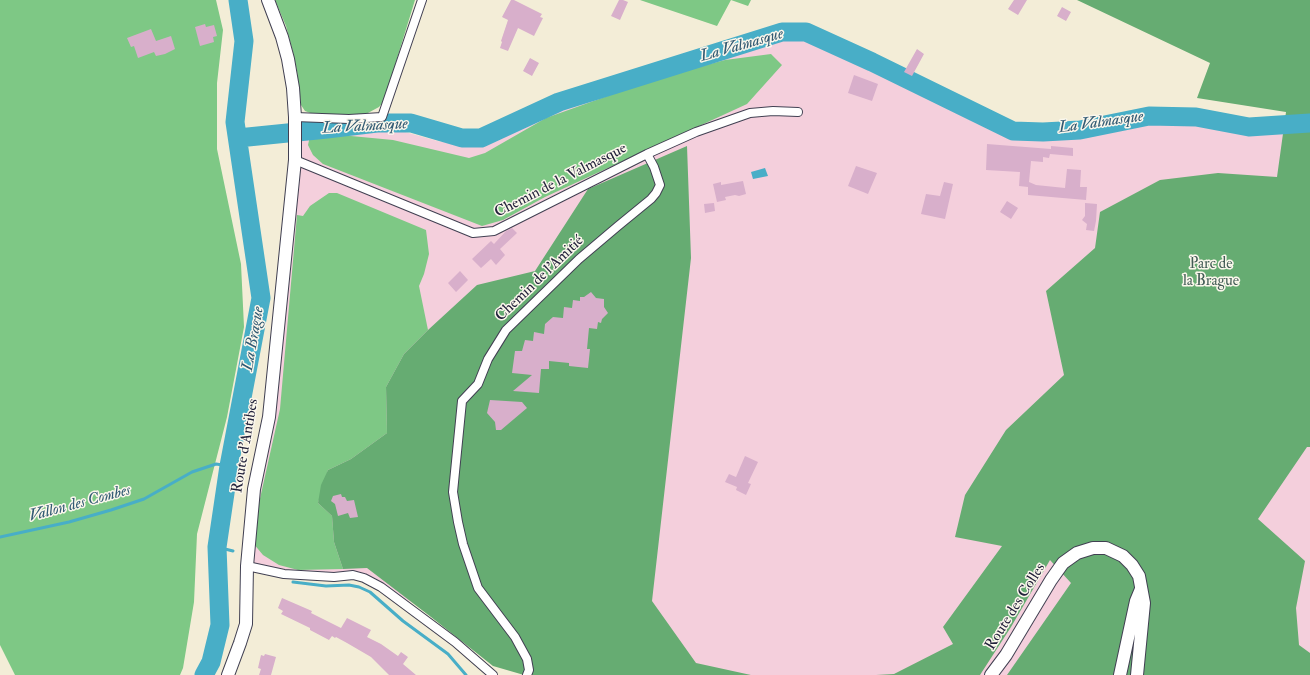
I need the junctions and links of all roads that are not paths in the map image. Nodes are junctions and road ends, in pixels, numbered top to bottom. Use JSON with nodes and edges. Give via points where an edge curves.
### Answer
{"nodes":[{"id":1,"x":268,"y":0,"type":"edge"},
{"id":2,"x":422,"y":0,"type":"edge"},
{"id":3,"x":798,"y":112,"type":"dead end"},
{"id":4,"x":295,"y":121,"type":"junction"},
{"id":5,"x":647,"y":154,"type":"junction"},
{"id":6,"x":295,"y":160,"type":"junction"},
{"id":7,"x":247,"y":566,"type":"junction"},
{"id":8,"x":1141,"y":589,"type":"junction"},
{"id":9,"x":228,"y":675,"type":"edge"},
{"id":10,"x":493,"y":675,"type":"edge"},
{"id":11,"x":527,"y":675,"type":"edge"},
{"id":12,"x":991,"y":675,"type":"edge"},
{"id":13,"x":1120,"y":675,"type":"edge"},
{"id":14,"x":1137,"y":675,"type":"edge"}],
"edges":[{"from":1,"to":4,"type":"street","name":"Route d'Antibes","via":[[288,60]]},
{"from":2,"to":4,"type":"street","via":[[382,117]]},
{"from":3,"to":5,"type":"street","name":"Chemin de la Valmasque","via":[[750,113],[696,132]]},
{"from":4,"to":6,"type":"street","name":"Route d'Antibes"},
{"from":5,"to":6,"type":"street","name":"Chemin de la Valmasque","via":[[494,231],[473,233]]},
{"from":5,"to":11,"type":"street","name":"Chemin de l'Amitié","via":[[660,185],[656,193],[579,259],[506,330],[488,359],[478,384],[462,401],[453,492],[463,544],[478,588],[515,637],[527,660]]},
{"from":6,"to":7,"type":"street","name":"Route d'Antibes","via":[[270,409],[254,489]]},
{"from":7,"to":9,"type":"street","name":"Route d'Antibes","via":[[246,624]]},
{"from":7,"to":10,"type":"street","via":[[297,575],[353,575],[364,578],[381,587],[455,642]]},
{"from":8,"to":12,"type":"street","name":"Route des Colles","via":[[1139,576],[1123,556],[1106,548],[1093,548],[1076,553],[1063,563],[1051,580],[1006,655]]},
{"from":8,"to":13,"type":"street","via":[[1136,601]]},
{"from":8,"to":14,"type":"street","name":"Route des Colles","via":[[1144,604]]}]}
